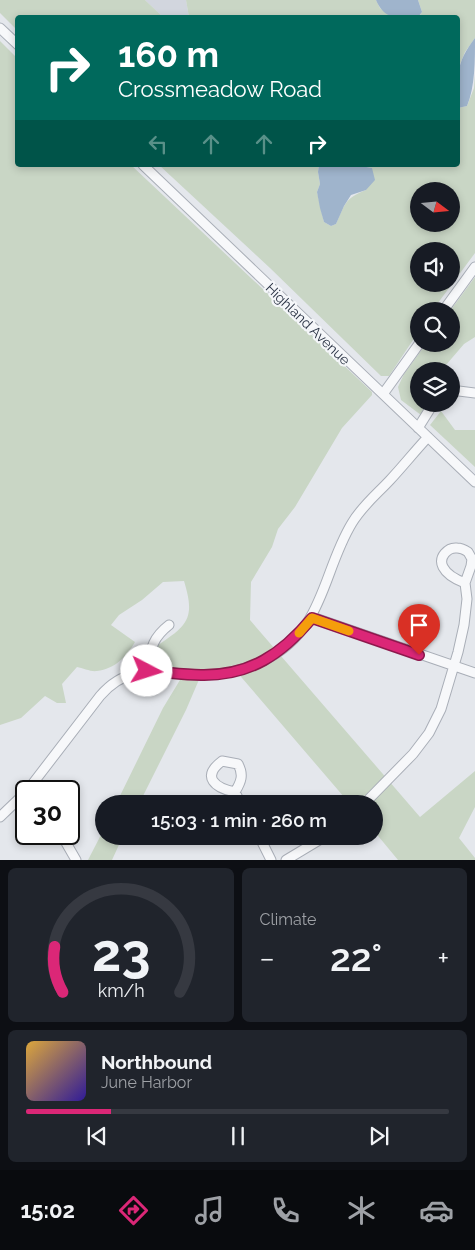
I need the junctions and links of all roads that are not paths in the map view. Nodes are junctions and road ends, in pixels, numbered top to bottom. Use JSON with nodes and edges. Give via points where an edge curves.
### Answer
{"nodes":[{"id":1,"x":0,"y":28,"type":"edge"},
{"id":2,"x":15,"y":42,"type":"edge"},
{"id":3,"x":145,"y":167,"type":"edge"},
{"id":4,"x":475,"y":267,"type":"edge"},
{"id":5,"x":450,"y":302,"type":"edge"},
{"id":6,"x":413,"y":352,"type":"edge"},
{"id":7,"x":460,"y":392,"type":"edge"},
{"id":8,"x":383,"y":394,"type":"junction"},
{"id":9,"x":475,"y":394,"type":"edge"},
{"id":10,"x":428,"y":412,"type":"edge"},
{"id":11,"x":418,"y":428,"type":"junction"},
{"id":12,"x":428,"y":437,"type":"junction"},
{"id":13,"x":475,"y":482,"type":"edge"},
{"id":14,"x":465,"y":583,"type":"dead end"},
{"id":15,"x":312,"y":618,"type":"junction"},
{"id":16,"x":169,"y":625,"type":"dead end"},
{"id":17,"x":454,"y":668,"type":"junction"},
{"id":18,"x":147,"y":671,"type":"junction"},
{"id":19,"x":475,"y":673,"type":"edge"},
{"id":20,"x":37,"y":780,"type":"edge"},
{"id":21,"x":235,"y":792,"type":"dead end"},
{"id":22,"x":236,"y":795,"type":"edge"},
{"id":23,"x":373,"y":795,"type":"edge"},
{"id":24,"x":15,"y":804,"type":"edge"},
{"id":25,"x":0,"y":817,"type":"edge"},
{"id":26,"x":67,"y":845,"type":"edge"},
{"id":27,"x":264,"y":845,"type":"edge"},
{"id":28,"x":311,"y":845,"type":"edge"},
{"id":29,"x":76,"y":860,"type":"edge"},
{"id":30,"x":271,"y":860,"type":"edge"},
{"id":31,"x":286,"y":860,"type":"edge"}],
"edges":[{"from":1,"to":2,"type":"street"},
{"from":3,"to":8,"type":"street","name":"Highland Avenue"},
{"from":4,"to":5,"type":"street"},
{"from":6,"to":8,"type":"street"},
{"from":7,"to":9,"type":"street"},
{"from":8,"to":11,"type":"street","name":"Highland Avenue"},
{"from":10,"to":11,"type":"street"},
{"from":11,"to":12,"type":"street","name":"Highland Avenue"},
{"from":12,"to":13,"type":"street","name":"Highland Avenue"},
{"from":12,"to":15,"type":"street","via":[[353,522]]},
{"from":14,"to":17,"type":"street","via":[[464,625]]},
{"from":15,"to":17,"type":"street"},
{"from":15,"to":18,"type":"street","via":[[280,651],[252,666],[210,675]]},
{"from":16,"to":18,"type":"street","via":[[152,644]]},
{"from":17,"to":19,"type":"street"},
{"from":17,"to":23,"type":"street","via":[[441,709],[429,733]]},
{"from":18,"to":20,"type":"street","via":[[123,677],[105,691]]},
{"from":21,"to":22,"type":"street"},
{"from":24,"to":25,"type":"street"},
{"from":26,"to":29,"type":"street"},
{"from":27,"to":30,"type":"street"},
{"from":28,"to":31,"type":"street"}]}
